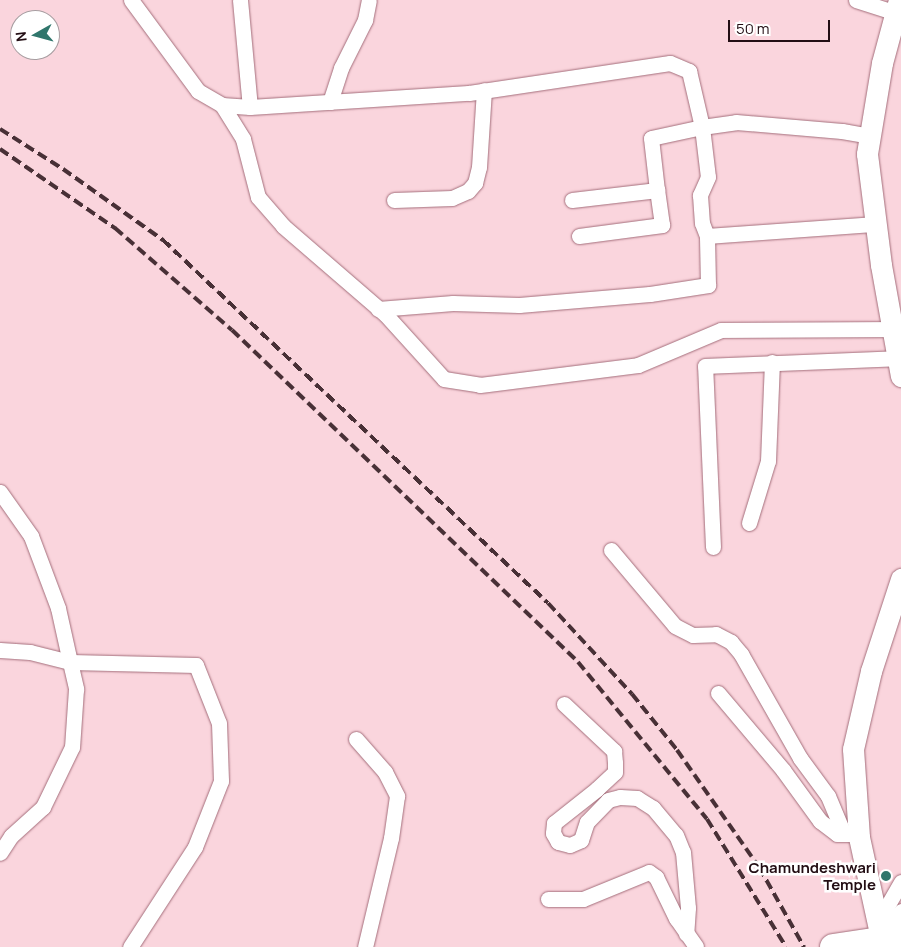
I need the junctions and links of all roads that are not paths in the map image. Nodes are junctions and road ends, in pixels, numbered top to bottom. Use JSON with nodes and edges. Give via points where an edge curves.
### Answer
{"nodes":[{"id":1,"x":131,"y":0,"type":"edge"},
{"id":2,"x":240,"y":0,"type":"edge"},
{"id":3,"x":369,"y":0,"type":"edge"},
{"id":4,"x":856,"y":0,"type":"edge"},
{"id":5,"x":898,"y":6,"type":"edge"},
{"id":6,"x":484,"y":90,"type":"junction"},
{"id":7,"x":330,"y":102,"type":"junction"},
{"id":8,"x":222,"y":104,"type":"junction"},
{"id":9,"x":250,"y":107,"type":"junction"},
{"id":10,"x":702,"y":127,"type":"junction"},
{"id":11,"x":870,"y":136,"type":"junction"},
{"id":12,"x":657,"y":190,"type":"junction"},
{"id":13,"x":394,"y":200,"type":"dead end"},
{"id":14,"x":572,"y":200,"type":"dead end"},
{"id":15,"x":876,"y":224,"type":"junction"},
{"id":16,"x":579,"y":236,"type":"dead end"},
{"id":17,"x":707,"y":236,"type":"junction"},
{"id":18,"x":378,"y":309,"type":"junction"},
{"id":19,"x":893,"y":328,"type":"junction"},
{"id":20,"x":772,"y":362,"type":"junction"},
{"id":21,"x":900,"y":364,"type":"edge"},
{"id":22,"x":0,"y":492,"type":"edge"},
{"id":23,"x":749,"y":523,"type":"dead end"},
{"id":24,"x":713,"y":547,"type":"dead end"},
{"id":25,"x":612,"y":550,"type":"dead end"},
{"id":26,"x":901,"y":579,"type":"edge"},
{"id":27,"x":0,"y":650,"type":"edge"},
{"id":28,"x":70,"y":662,"type":"junction"},
{"id":29,"x":718,"y":693,"type":"dead end"},
{"id":30,"x":564,"y":704,"type":"dead end"},
{"id":31,"x":356,"y":740,"type":"dead end"},
{"id":32,"x":851,"y":835,"type":"junction"},
{"id":33,"x":0,"y":852,"type":"edge"},
{"id":34,"x":901,"y":884,"type":"edge"},
{"id":35,"x":548,"y":899,"type":"dead end"},
{"id":36,"x":901,"y":911,"type":"edge"},
{"id":37,"x":686,"y":934,"type":"junction"},
{"id":38,"x":881,"y":939,"type":"edge"},
{"id":39,"x":130,"y":947,"type":"edge"},
{"id":40,"x":365,"y":947,"type":"edge"},
{"id":41,"x":696,"y":947,"type":"edge"},
{"id":42,"x":833,"y":947,"type":"edge"}],
"edges":[{"from":1,"to":8,"type":"street","via":[[198,91]]},
{"from":2,"to":9,"type":"street"},
{"from":3,"to":7,"type":"street","via":[[366,20],[340,68]]},
{"from":4,"to":5,"type":"street"},
{"from":5,"to":11,"type":"street","via":[[882,63]]},
{"from":6,"to":7,"type":"street"},
{"from":6,"to":10,"type":"street","via":[[670,63],[689,71]]},
{"from":6,"to":13,"type":"street","via":[[475,183],[468,191],[452,198]]},
{"from":7,"to":9,"type":"street"},
{"from":8,"to":9,"type":"street"},
{"from":8,"to":18,"type":"street","via":[[242,139],[258,198],[283,226]]},
{"from":10,"to":11,"type":"street","via":[[736,122]]},
{"from":10,"to":12,"type":"street","via":[[651,138]]},
{"from":10,"to":17,"type":"street","via":[[708,177],[700,195],[702,223]]},
{"from":11,"to":15,"type":"street","via":[[867,154]]},
{"from":12,"to":14,"type":"street"},
{"from":12,"to":16,"type":"street","via":[[662,225]]},
{"from":15,"to":17,"type":"street"},
{"from":15,"to":19,"type":"street"},
{"from":17,"to":18,"type":"street","via":[[708,284],[650,294],[519,305],[452,303]]},
{"from":18,"to":19,"type":"street","via":[[444,379],[480,385],[638,365],[721,330]]},
{"from":19,"to":21,"type":"street"},
{"from":20,"to":21,"type":"street"},
{"from":20,"to":23,"type":"street","via":[[768,461]]},
{"from":20,"to":24,"type":"street","via":[[705,366]]},
{"from":22,"to":28,"type":"street","via":[[31,536],[58,608]]},
{"from":25,"to":32,"type":"street","via":[[675,626],[693,635],[716,634],[731,642],[800,758]]},
{"from":26,"to":32,"type":"street","via":[[871,671],[853,749]]},
{"from":27,"to":28,"type":"street","via":[[30,652]]},
{"from":28,"to":33,"type":"street","via":[[76,689],[72,747],[43,808],[11,836]]},
{"from":28,"to":39,"type":"street","via":[[196,664],[218,723],[221,781],[194,847]]},
{"from":29,"to":32,"type":"street","via":[[783,770],[820,821],[837,834]]},
{"from":30,"to":37,"type":"street","via":[[614,751],[616,763],[615,772],[554,823],[553,833],[558,842],[570,846],[581,840],[587,822],[608,800],[620,797],[637,798],[653,808],[676,835],[683,852],[688,908]]},
{"from":31,"to":40,"type":"street","via":[[385,772],[397,796],[391,838]]},
{"from":32,"to":38,"type":"street"},
{"from":34,"to":38,"type":"street","via":[[886,908]]},
{"from":35,"to":37,"type":"street","via":[[584,899],[649,872],[656,877]]},
{"from":36,"to":38,"type":"street"},
{"from":37,"to":41,"type":"street"},
{"from":38,"to":42,"type":"highway"}]}
